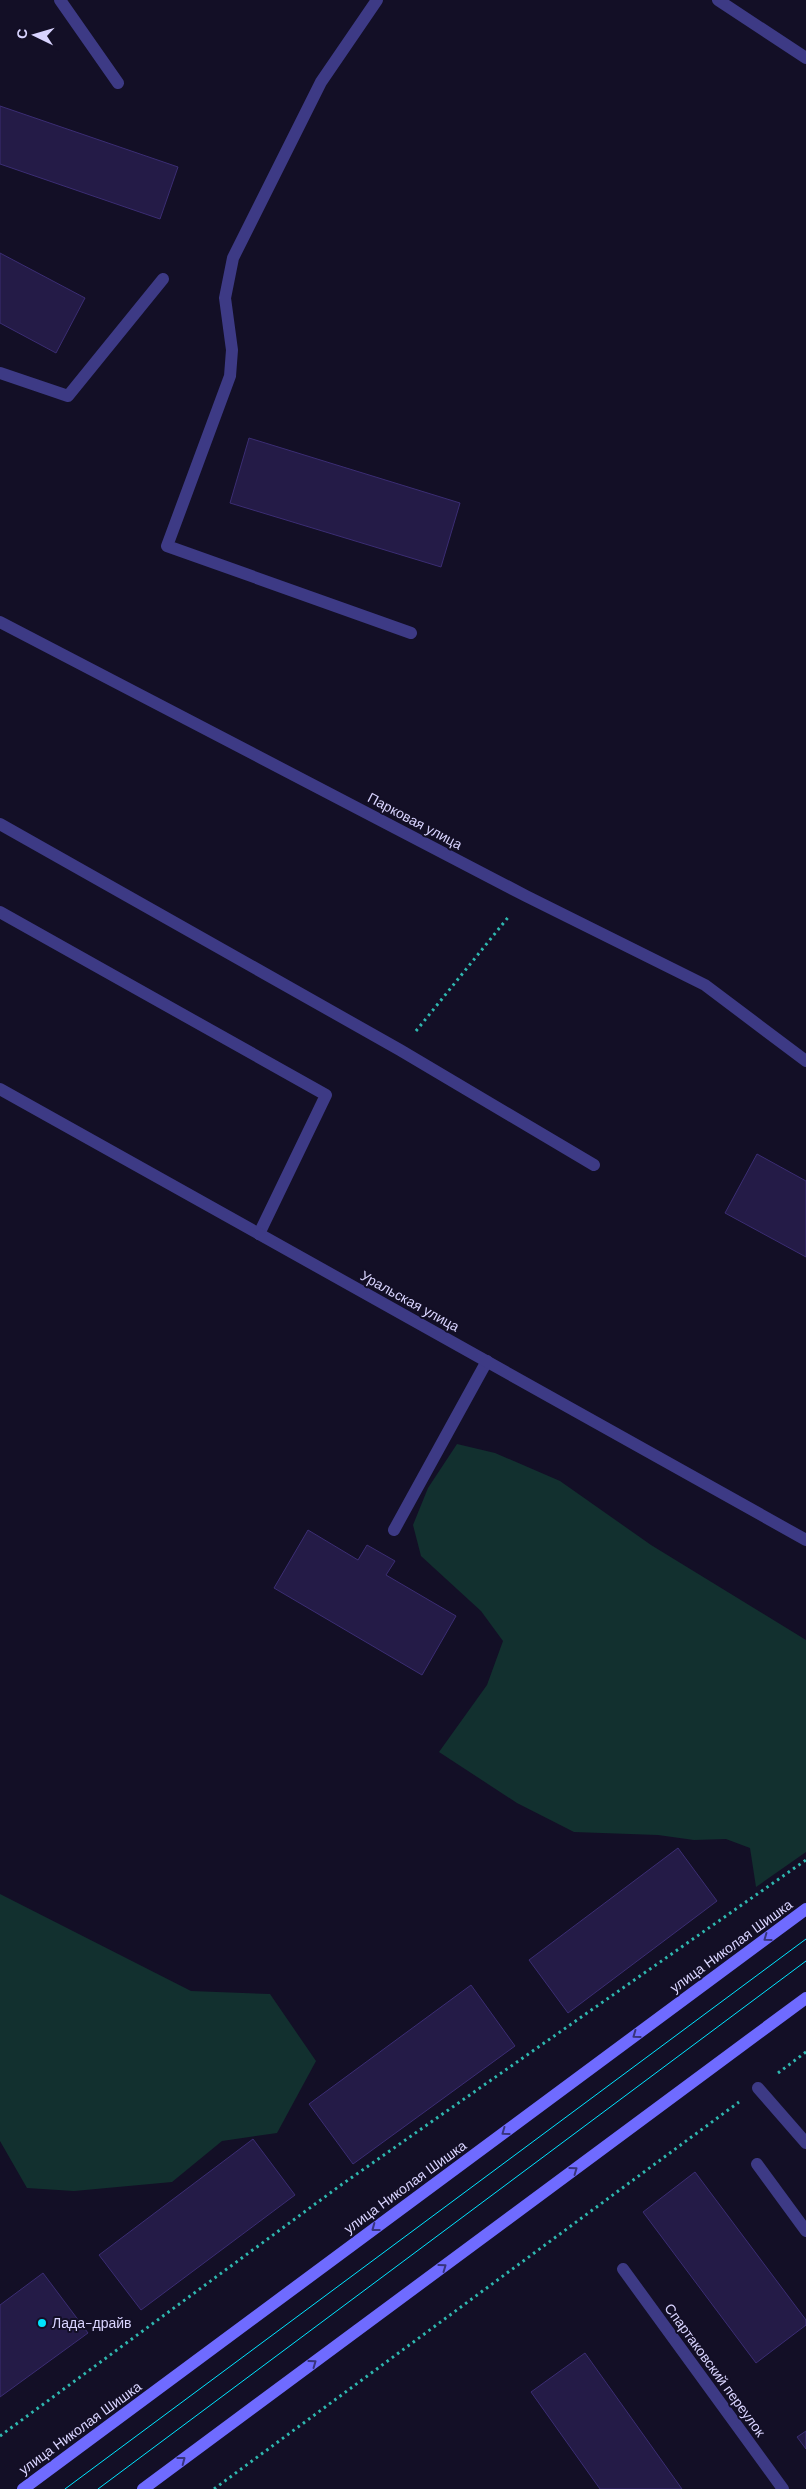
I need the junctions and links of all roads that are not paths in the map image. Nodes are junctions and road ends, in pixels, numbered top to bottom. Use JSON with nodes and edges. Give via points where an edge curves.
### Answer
{"nodes":[{"id":1,"x":60,"y":0,"type":"edge"},
{"id":2,"x":377,"y":0,"type":"edge"},
{"id":3,"x":718,"y":0,"type":"edge"},
{"id":4,"x":806,"y":58,"type":"edge"},
{"id":5,"x":118,"y":83,"type":"dead end"},
{"id":6,"x":163,"y":279,"type":"dead end"},
{"id":7,"x":0,"y":373,"type":"edge"},
{"id":8,"x":0,"y":622,"type":"edge"},
{"id":9,"x":411,"y":633,"type":"dead end"},
{"id":10,"x":0,"y":824,"type":"edge"},
{"id":11,"x":0,"y":912,"type":"edge"},
{"id":12,"x":806,"y":1062,"type":"edge"},
{"id":13,"x":0,"y":1089,"type":"edge"},
{"id":14,"x":594,"y":1165,"type":"dead end"},
{"id":15,"x":259,"y":1234,"type":"junction"},
{"id":16,"x":487,"y":1361,"type":"junction"},
{"id":17,"x":394,"y":1530,"type":"dead end"},
{"id":18,"x":806,"y":1540,"type":"edge"},
{"id":19,"x":806,"y":1910,"type":"edge"},
{"id":20,"x":806,"y":1998,"type":"edge"},
{"id":21,"x":758,"y":2088,"type":"road end"},
{"id":22,"x":806,"y":2143,"type":"edge"},
{"id":23,"x":756,"y":2164,"type":"dead end"},
{"id":24,"x":806,"y":2232,"type":"edge"},
{"id":25,"x":623,"y":2269,"type":"dead end"},
{"id":26,"x":23,"y":2489,"type":"edge"},
{"id":27,"x":143,"y":2489,"type":"edge"},
{"id":28,"x":783,"y":2489,"type":"edge"}],
"edges":[{"from":1,"to":5,"type":"street"},
{"from":2,"to":9,"type":"street","via":[[321,82],[232,258],[225,298],[232,350],[230,376],[167,546]]},
{"from":3,"to":4,"type":"street"},
{"from":6,"to":7,"type":"street","via":[[68,396]]},
{"from":8,"to":12,"type":"street","name":"Парковая улица","via":[[526,896],[705,985]]},
{"from":10,"to":14,"type":"street","via":[[400,1050]]},
{"from":11,"to":15,"type":"street","via":[[326,1095]]},
{"from":13,"to":15,"type":"street","name":"Уральская улица"},
{"from":15,"to":16,"type":"street","name":"Уральская улица"},
{"from":16,"to":17,"type":"street"},
{"from":16,"to":18,"type":"street","name":"Уральская улица"},
{"from":19,"to":26,"type":"main road","name":"улица Николая Шишка","one_way":true},
{"from":27,"to":20,"type":"main road","one_way":true},
{"from":21,"to":22,"type":"street"},
{"from":23,"to":24,"type":"street"},
{"from":25,"to":28,"type":"street","name":"Спартаковский переулок"}]}
